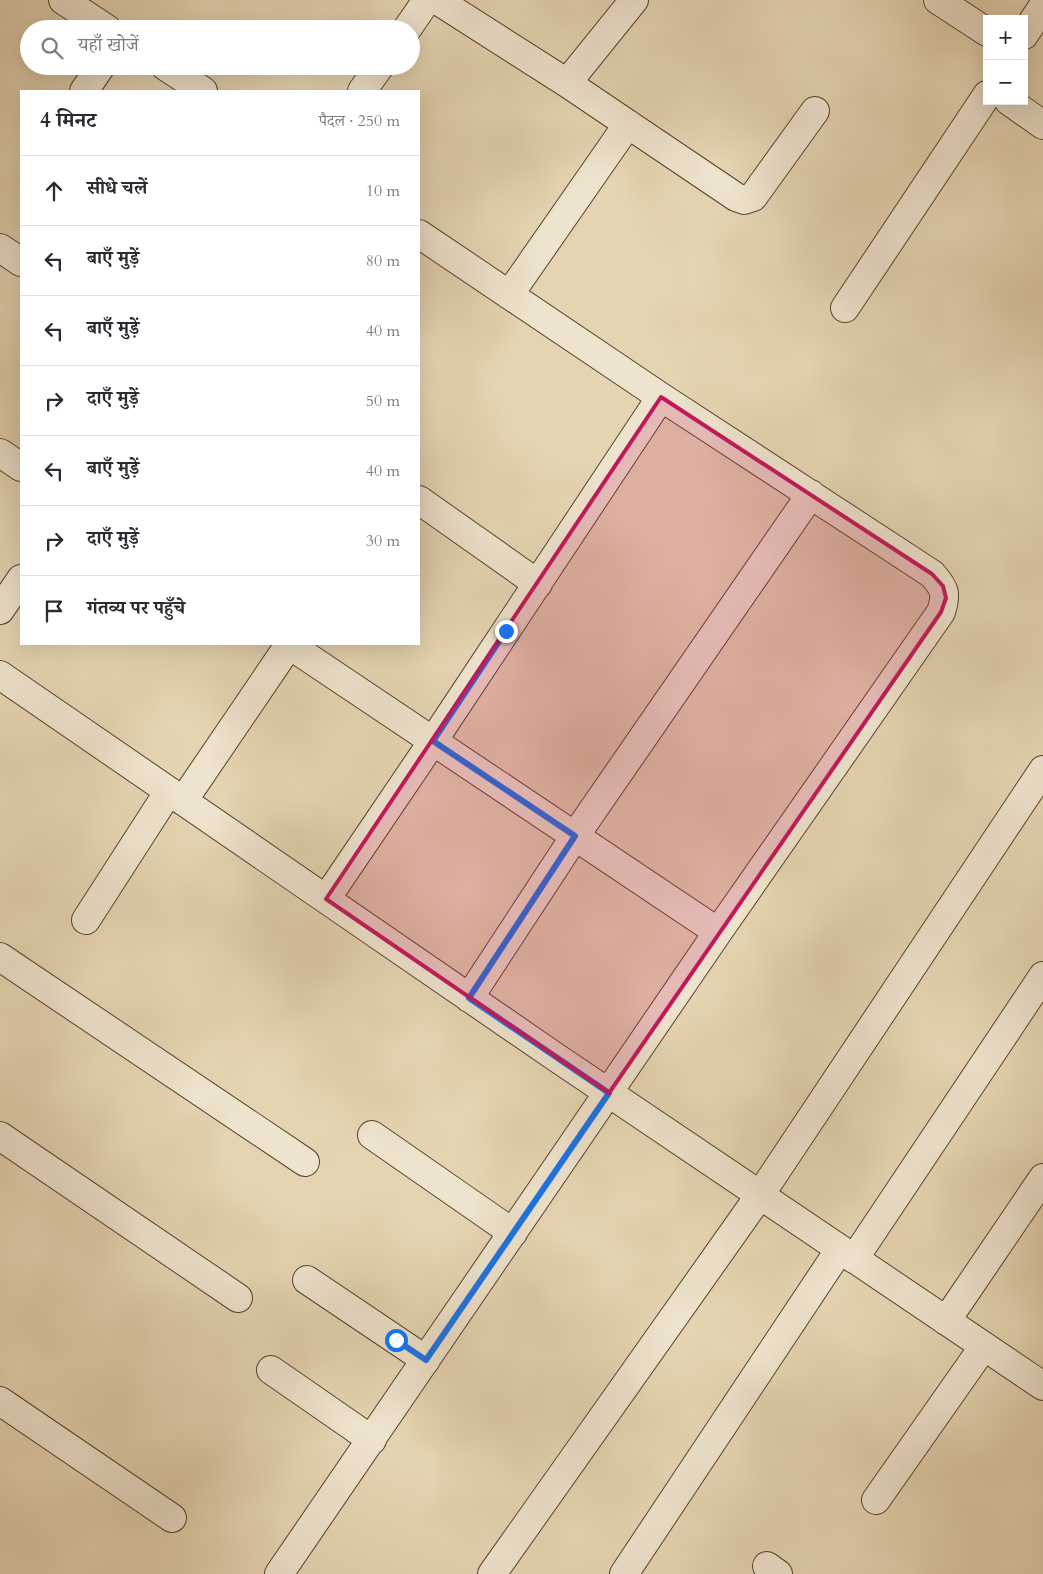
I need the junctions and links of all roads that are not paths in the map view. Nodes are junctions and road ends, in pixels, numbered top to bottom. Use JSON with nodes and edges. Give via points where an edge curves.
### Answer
{"nodes":[{"id":1,"x":63,"y":0,"type":"edge"},
{"id":2,"x":427,"y":0,"type":"edge"},
{"id":3,"x":437,"y":0,"type":"edge"},
{"id":4,"x":634,"y":0,"type":"edge"},
{"id":5,"x":938,"y":0,"type":"edge"},
{"id":6,"x":1043,"y":6,"type":"edge"},
{"id":7,"x":93,"y":20,"type":"edge"},
{"id":8,"x":413,"y":20,"type":"edge"},
{"id":9,"x":983,"y":29,"type":"edge"},
{"id":10,"x":1028,"y":29,"type":"edge"},
{"id":11,"x":95,"y":75,"type":"edge"},
{"id":12,"x":179,"y":75,"type":"edge"},
{"id":13,"x":374,"y":75,"type":"edge"},
{"id":14,"x":567,"y":83,"type":"junction"},
{"id":15,"x":85,"y":90,"type":"edge"},
{"id":16,"x":201,"y":90,"type":"edge"},
{"id":17,"x":363,"y":90,"type":"edge"},
{"id":18,"x":983,"y":100,"type":"edge"},
{"id":19,"x":1015,"y":105,"type":"edge"},
{"id":20,"x":815,"y":111,"type":"dead end"},
{"id":21,"x":628,"y":124,"type":"junction"},
{"id":22,"x":1043,"y":125,"type":"edge"},
{"id":23,"x":420,"y":235,"type":"edge"},
{"id":24,"x":0,"y":248,"type":"edge"},
{"id":25,"x":20,"y":261,"type":"edge"},
{"id":26,"x":509,"y":295,"type":"junction"},
{"id":27,"x":845,"y":308,"type":"dead end"},
{"id":28,"x":661,"y":397,"type":"junction"},
{"id":29,"x":0,"y":453,"type":"edge"},
{"id":30,"x":20,"y":466,"type":"edge"},
{"id":31,"x":810,"y":494,"type":"junction"},
{"id":32,"x":420,"y":501,"type":"edge"},
{"id":33,"x":20,"y":580,"type":"edge"},
{"id":34,"x":538,"y":584,"type":"junction"},
{"id":35,"x":0,"y":610,"type":"edge"},
{"id":36,"x":287,"y":645,"type":"edge"},
{"id":37,"x":289,"y":645,"type":"edge"},
{"id":38,"x":0,"y":675,"type":"edge"},
{"id":39,"x":433,"y":741,"type":"junction"},
{"id":40,"x":1043,"y":770,"type":"edge"},
{"id":41,"x":176,"y":796,"type":"junction"},
{"id":42,"x":575,"y":836,"type":"junction"},
{"id":43,"x":326,"y":899,"type":"junction"},
{"id":44,"x":86,"y":920,"type":"dead end"},
{"id":45,"x":718,"y":932,"type":"junction"},
{"id":46,"x":0,"y":957,"type":"edge"},
{"id":47,"x":1043,"y":976,"type":"edge"},
{"id":48,"x":469,"y":998,"type":"junction"},
{"id":49,"x":609,"y":1093,"type":"junction"},
{"id":50,"x":372,"y":1134,"type":"dead end"},
{"id":51,"x":0,"y":1136,"type":"edge"},
{"id":52,"x":305,"y":1162,"type":"dead end"},
{"id":53,"x":1043,"y":1178,"type":"edge"},
{"id":54,"x":760,"y":1195,"type":"junction"},
{"id":55,"x":513,"y":1233,"type":"junction"},
{"id":56,"x":847,"y":1254,"type":"junction"},
{"id":57,"x":308,"y":1280,"type":"dead end"},
{"id":58,"x":238,"y":1298,"type":"dead end"},
{"id":59,"x":946,"y":1321,"type":"junction"},
{"id":60,"x":984,"y":1346,"type":"junction"},
{"id":61,"x":426,"y":1360,"type":"junction"},
{"id":62,"x":271,"y":1370,"type":"dead end"},
{"id":63,"x":1043,"y":1386,"type":"edge"},
{"id":64,"x":2,"y":1407,"type":"edge"},
{"id":65,"x":372,"y":1440,"type":"junction"},
{"id":66,"x":876,"y":1500,"type":"dead end"},
{"id":67,"x":172,"y":1518,"type":"dead end"},
{"id":68,"x":279,"y":1574,"type":"edge"},
{"id":69,"x":492,"y":1574,"type":"edge"},
{"id":70,"x":624,"y":1574,"type":"edge"}],
"edges":[{"from":1,"to":7,"type":"street"},
{"from":2,"to":8,"type":"street"},
{"from":3,"to":14,"type":"street"},
{"from":4,"to":14,"type":"street"},
{"from":5,"to":9,"type":"street"},
{"from":6,"to":10,"type":"street"},
{"from":11,"to":15,"type":"street"},
{"from":12,"to":16,"type":"street"},
{"from":13,"to":17,"type":"street"},
{"from":14,"to":21,"type":"street"},
{"from":18,"to":27,"type":"street"},
{"from":19,"to":22,"type":"street"},
{"from":20,"to":21,"type":"street","via":[[753,197],[744,200]]},
{"from":21,"to":26,"type":"street"},
{"from":23,"to":26,"type":"street"},
{"from":24,"to":25,"type":"street"},
{"from":26,"to":28,"type":"street"},
{"from":28,"to":31,"type":"street"},
{"from":28,"to":34,"type":"street"},
{"from":29,"to":30,"type":"street"},
{"from":31,"to":42,"type":"street"},
{"from":31,"to":45,"type":"street","via":[[932,574],[942,586],[946,598],[941,612]]},
{"from":32,"to":34,"type":"street"},
{"from":33,"to":35,"type":"street"},
{"from":34,"to":39,"type":"street"},
{"from":36,"to":41,"type":"street"},
{"from":37,"to":39,"type":"street"},
{"from":38,"to":41,"type":"street"},
{"from":39,"to":42,"type":"street"},
{"from":39,"to":43,"type":"street"},
{"from":40,"to":54,"type":"street"},
{"from":41,"to":43,"type":"street"},
{"from":41,"to":44,"type":"street"},
{"from":42,"to":45,"type":"street"},
{"from":42,"to":48,"type":"street"},
{"from":43,"to":48,"type":"street"},
{"from":45,"to":49,"type":"street"},
{"from":46,"to":52,"type":"street"},
{"from":47,"to":56,"type":"street"},
{"from":48,"to":49,"type":"street"},
{"from":49,"to":54,"type":"street"},
{"from":49,"to":55,"type":"street"},
{"from":50,"to":55,"type":"street"},
{"from":51,"to":58,"type":"street"},
{"from":53,"to":59,"type":"street"},
{"from":54,"to":56,"type":"street"},
{"from":54,"to":69,"type":"street"},
{"from":55,"to":61,"type":"street"},
{"from":56,"to":59,"type":"street"},
{"from":56,"to":70,"type":"street"},
{"from":57,"to":61,"type":"street"},
{"from":59,"to":60,"type":"street"},
{"from":60,"to":63,"type":"street"},
{"from":60,"to":66,"type":"street"},
{"from":61,"to":65,"type":"street"},
{"from":62,"to":65,"type":"street"},
{"from":64,"to":67,"type":"street"},
{"from":65,"to":68,"type":"street"}]}
